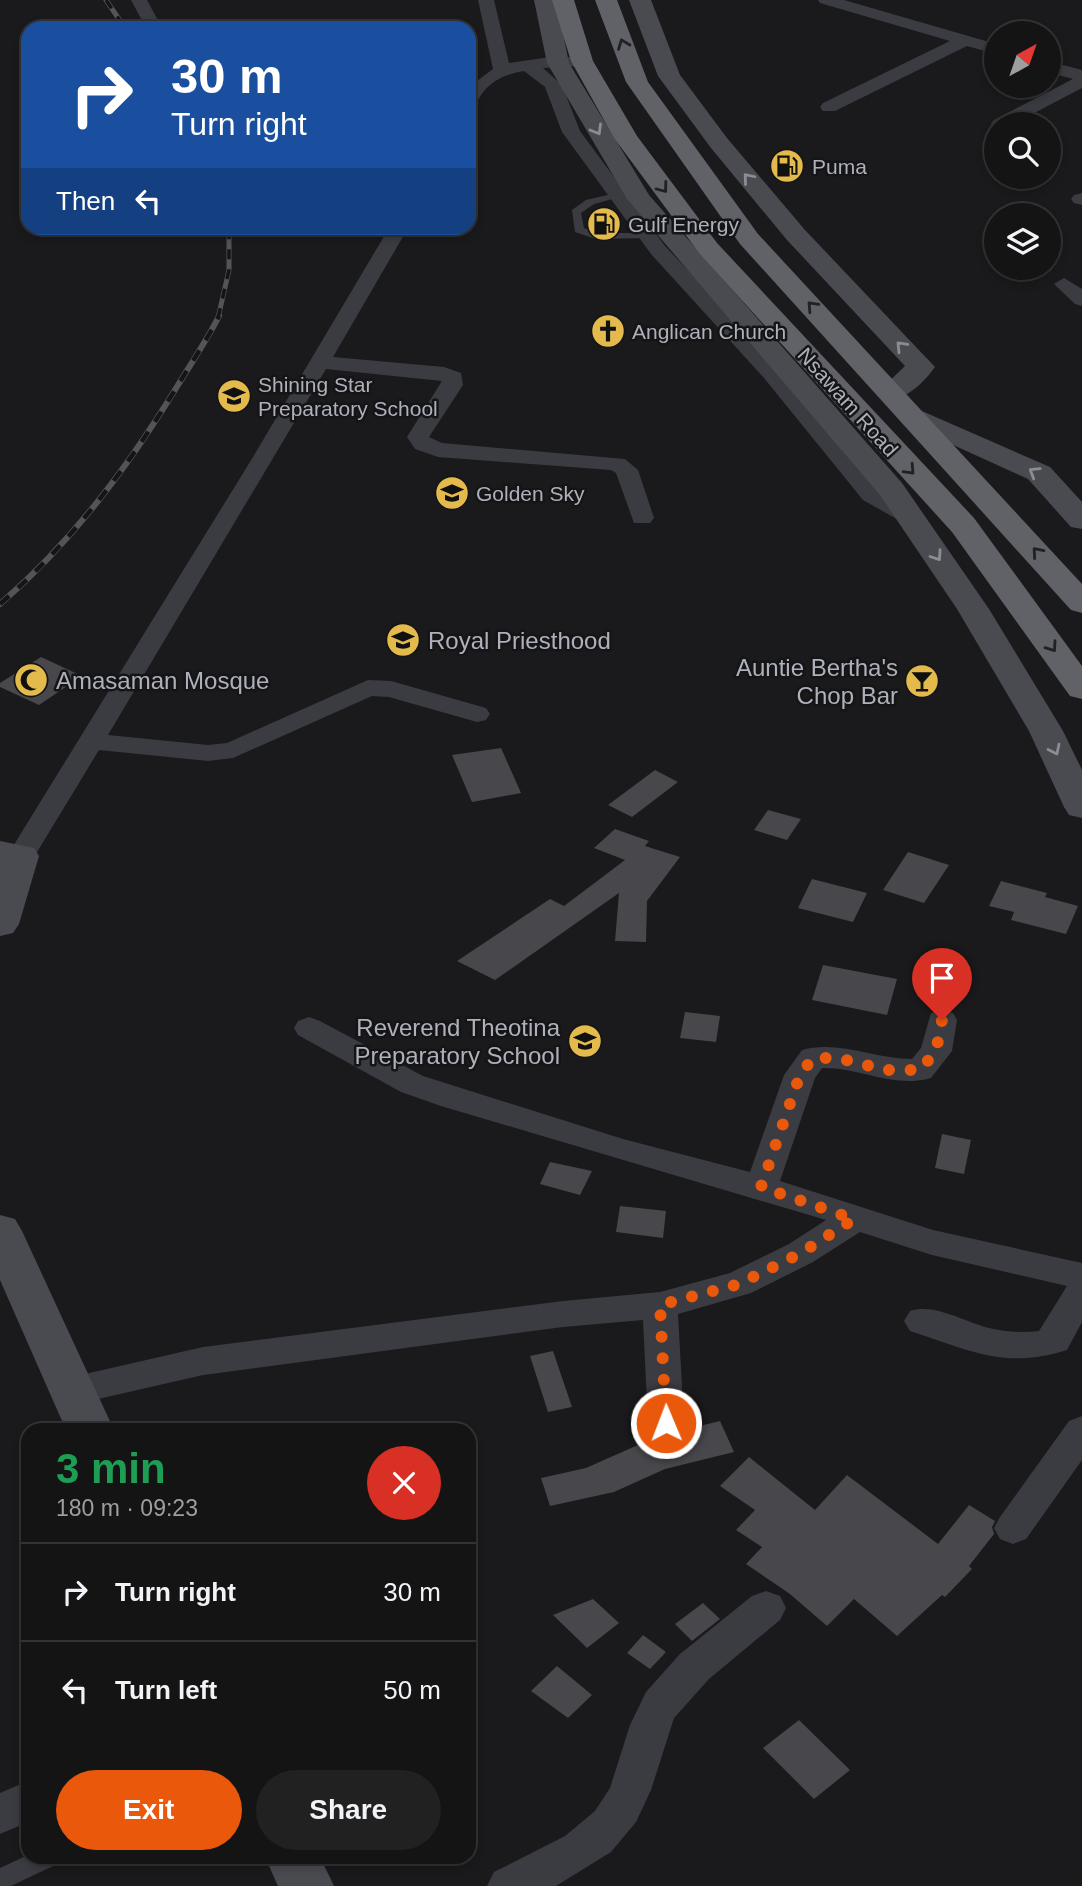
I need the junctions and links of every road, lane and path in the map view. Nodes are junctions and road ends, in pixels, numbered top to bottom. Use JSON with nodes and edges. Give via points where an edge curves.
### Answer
{"nodes":[{"id":1,"x":139,"y":0,"type":"edge"},
{"id":2,"x":486,"y":0,"type":"edge"},
{"id":3,"x":545,"y":0,"type":"edge"},
{"id":4,"x":563,"y":0,"type":"edge"},
{"id":5,"x":606,"y":0,"type":"edge"},
{"id":6,"x":640,"y":0,"type":"edge"},
{"id":7,"x":826,"y":0,"type":"edge"},
{"id":8,"x":150,"y":21,"type":"edge"},
{"id":9,"x":966,"y":40,"type":"junction"},
{"id":10,"x":984,"y":45,"type":"edge"},
{"id":11,"x":570,"y":62,"type":"junction"},
{"id":12,"x":528,"y":65,"type":"junction"},
{"id":13,"x":502,"y":71,"type":"junction"},
{"id":14,"x":1061,"y":71,"type":"edge"},
{"id":15,"x":1082,"y":78,"type":"edge"},
{"id":16,"x":476,"y":85,"type":"edge"},
{"id":17,"x":829,"y":107,"type":"dead end"},
{"id":18,"x":1021,"y":112,"type":"edge"},
{"id":19,"x":618,"y":196,"type":"junction"},
{"id":20,"x":394,"y":235,"type":"edge"},
{"id":21,"x":648,"y":236,"type":"junction"},
{"id":22,"x":1064,"y":284,"type":"dead end"},
{"id":23,"x":1082,"y":300,"type":"edge"},
{"id":24,"x":319,"y":362,"type":"junction"},
{"id":25,"x":891,"y":393,"type":"junction"},
{"id":26,"x":915,"y":417,"type":"junction"},
{"id":27,"x":910,"y":517,"type":"junction"},
{"id":28,"x":642,"y":518,"type":"dead end"},
{"id":29,"x":1082,"y":520,"type":"edge"},
{"id":30,"x":1082,"y":603,"type":"edge"},
{"id":31,"x":1082,"y":689,"type":"edge"},
{"id":32,"x":477,"y":714,"type":"dead end"},
{"id":33,"x":91,"y":741,"type":"junction"},
{"id":34,"x":1082,"y":807,"type":"edge"},
{"id":35,"x":11,"y":855,"type":"edge"},
{"id":36,"x":0,"y":924,"type":"edge"},
{"id":37,"x":942,"y":1020,"type":"dead end"},
{"id":38,"x":309,"y":1028,"type":"dead end"},
{"id":39,"x":761,"y":1187,"type":"junction"},
{"id":40,"x":854,"y":1219,"type":"junction"},
{"id":41,"x":0,"y":1231,"type":"edge"},
{"id":42,"x":1082,"y":1276,"type":"edge"},
{"id":43,"x":1082,"y":1289,"type":"edge"},
{"id":44,"x":660,"y":1305,"type":"junction"},
{"id":45,"x":922,"y":1321,"type":"dead end"},
{"id":46,"x":81,"y":1410,"type":"edge"},
{"id":47,"x":666,"y":1423,"type":"dead end"},
{"id":48,"x":1082,"y":1431,"type":"edge"},
{"id":49,"x":1013,"y":1528,"type":"dead end"},
{"id":50,"x":766,"y":1608,"type":"dead end"},
{"id":51,"x":21,"y":1804,"type":"edge"},
{"id":52,"x":0,"y":1815,"type":"edge"},
{"id":53,"x":33,"y":1864,"type":"edge"},
{"id":54,"x":295,"y":1864,"type":"edge"},
{"id":55,"x":0,"y":1880,"type":"edge"},
{"id":56,"x":306,"y":1886,"type":"edge"},
{"id":57,"x":509,"y":1886,"type":"edge"}],
"edges":[{"from":1,"to":8,"type":"street"},
{"from":2,"to":13,"type":"street"},
{"from":3,"to":11,"type":"main road"},
{"from":4,"to":11,"type":"highway","name":"Nsawam Road"},
{"from":25,"to":5,"type":"highway","name":"Nsawam Road","one_way":true,"via":[[736,221],[637,82]]},
{"from":25,"to":6,"type":"main road","one_way":true,"via":[[921,367],[796,235],[719,143],[669,76]]},
{"from":7,"to":9,"type":"street"},
{"from":9,"to":10,"type":"street"},
{"from":9,"to":17,"type":"street"},
{"from":11,"to":12,"type":"street"},
{"from":11,"to":27,"type":"main road","one_way":true,"via":[[639,199],[891,489]]},
{"from":11,"to":31,"type":"highway","name":"Nsawam Road","one_way":true,"via":[[708,248],[963,526]]},
{"from":12,"to":13,"type":"street"},
{"from":12,"to":19,"type":"street","via":[[553,85],[571,132]]},
{"from":13,"to":16,"type":"street"},
{"from":14,"to":15,"type":"street"},
{"from":15,"to":18,"type":"street"},
{"from":19,"to":21,"type":"street"},
{"from":19,"to":21,"type":"lane","via":[[581,207],[576,212],[579,230],[596,236]]},
{"from":20,"to":24,"type":"street"},
{"from":21,"to":27,"type":"street","via":[[772,373],[871,495]]},
{"from":22,"to":23,"type":"street"},
{"from":24,"to":28,"type":"street","via":[[444,374],[453,379],[452,385],[422,428],[418,437],[423,444],[438,450],[617,464],[626,470]]},
{"from":24,"to":33,"type":"street"},
{"from":25,"to":26,"type":"highway","name":"Nsawam Road"},
{"from":29,"to":26,"type":"main road","one_way":true,"via":[[1039,473]]},
{"from":30,"to":26,"type":"highway","name":"Nsawam Road","one_way":true},
{"from":27,"to":34,"type":"main road","one_way":true,"via":[[973,609],[1046,731]]},
{"from":32,"to":33,"type":"street","via":[[391,689],[368,688],[233,750],[208,753]]},
{"from":33,"to":35,"type":"street"},
{"from":35,"to":36,"type":"main road"},
{"from":37,"to":39,"type":"street","via":[[936,1051],[920,1070],[886,1070],[838,1058],[813,1058],[800,1075]]},
{"from":38,"to":39,"type":"street","via":[[411,1084],[621,1150]]},
{"from":39,"to":40,"type":"street"},
{"from":40,"to":42,"type":"street"},
{"from":40,"to":44,"type":"street","via":[[801,1253],[739,1284]]},
{"from":41,"to":46,"type":"main road"},
{"from":43,"to":45,"type":"street","via":[[1055,1340],[1030,1349]]},
{"from":44,"to":46,"type":"street","via":[[203,1361]]},
{"from":44,"to":47,"type":"street"},
{"from":48,"to":49,"type":"street"},
{"from":50,"to":57,"type":"street","via":[[659,1705],[630,1792],[614,1822],[588,1846]]},
{"from":51,"to":52,"type":"street"},
{"from":53,"to":55,"type":"lane"},
{"from":54,"to":56,"type":"main road"}]}
